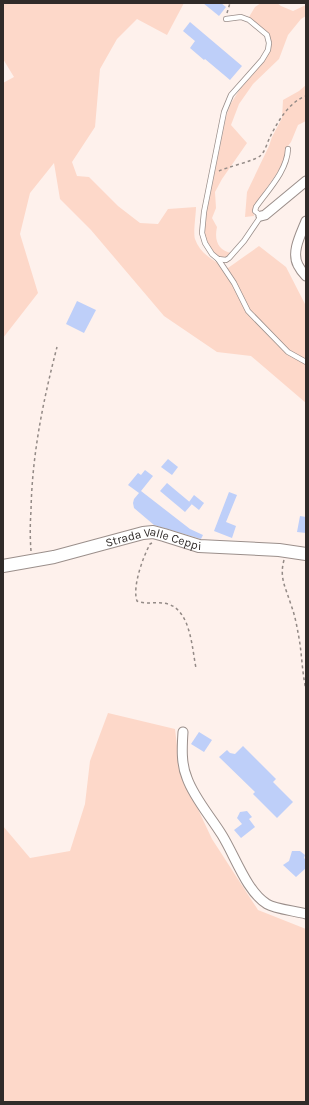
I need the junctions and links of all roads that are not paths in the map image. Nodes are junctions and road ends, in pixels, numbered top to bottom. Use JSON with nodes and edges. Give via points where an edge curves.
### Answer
{"nodes":[{"id":1,"x":226,"y":19,"type":"road end"},
{"id":2,"x":288,"y":149,"type":"dead end"},
{"id":3,"x":306,"y":181,"type":"edge"},
{"id":4,"x":261,"y":216,"type":"junction"},
{"id":5,"x":306,"y":221,"type":"edge"},
{"id":6,"x":218,"y":259,"type":"junction"},
{"id":7,"x":306,"y":276,"type":"edge"},
{"id":8,"x":306,"y":362,"type":"edge"},
{"id":9,"x":306,"y":554,"type":"edge"},
{"id":10,"x":3,"y":566,"type":"edge"},
{"id":11,"x":183,"y":732,"type":"dead end"},
{"id":12,"x":306,"y":914,"type":"edge"}],
"edges":[{"from":1,"to":6,"type":"lane","via":[[241,17],[249,20],[267,35],[269,43],[262,60],[231,94],[224,112],[202,233],[205,243]]},
{"from":2,"to":4,"type":"lane","via":[[288,158],[283,169],[256,207],[255,211]]},
{"from":3,"to":4,"type":"street"},
{"from":4,"to":6,"type":"lane","via":[[229,258]]},
{"from":5,"to":7,"type":"street","via":[[295,255]]},
{"from":6,"to":8,"type":"lane","via":[[248,311],[288,352]]},
{"from":9,"to":10,"type":"street","name":"Strada Valle Ceppi","via":[[199,546],[153,532],[54,557]]},
{"from":11,"to":12,"type":"street","via":[[186,777],[250,885],[268,905]]}]}
